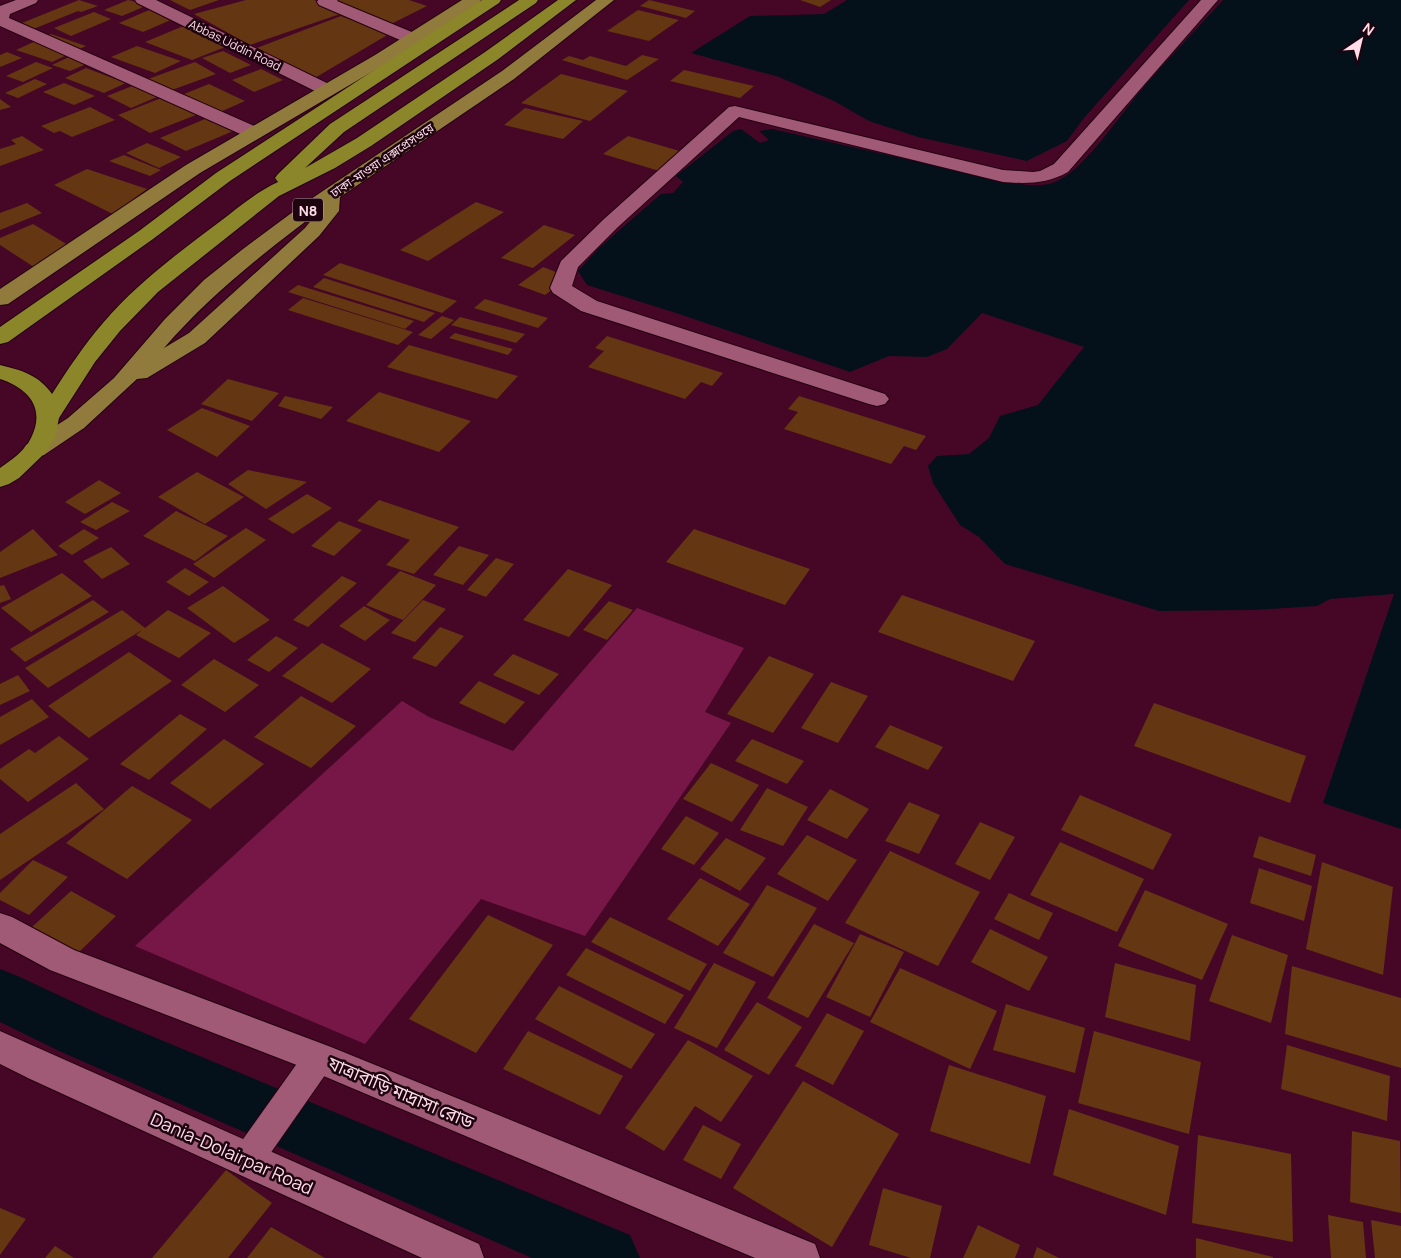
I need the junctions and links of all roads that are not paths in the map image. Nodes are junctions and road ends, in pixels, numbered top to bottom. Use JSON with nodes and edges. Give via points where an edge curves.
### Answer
{"nodes":[{"id":1,"x":30,"y":0,"type":"edge"},
{"id":2,"x":142,"y":0,"type":"edge"},
{"id":3,"x":330,"y":0,"type":"edge"},
{"id":4,"x":473,"y":0,"type":"edge"},
{"id":5,"x":493,"y":0,"type":"edge"},
{"id":6,"x":530,"y":0,"type":"edge"},
{"id":7,"x":568,"y":0,"type":"edge"},
{"id":8,"x":606,"y":0,"type":"edge"},
{"id":9,"x":1210,"y":0,"type":"edge"},
{"id":10,"x":413,"y":39,"type":"junction"},
{"id":11,"x":327,"y":90,"type":"junction"},
{"id":12,"x":254,"y":133,"type":"junction"},
{"id":13,"x":272,"y":192,"type":"junction"},
{"id":14,"x":332,"y":194,"type":"junction"},
{"id":15,"x":0,"y":299,"type":"edge"},
{"id":16,"x":0,"y":337,"type":"edge"},
{"id":17,"x":0,"y":372,"type":"edge"},
{"id":18,"x":122,"y":383,"type":"junction"},
{"id":19,"x":876,"y":400,"type":"dead end"},
{"id":20,"x":49,"y":416,"type":"junction"},
{"id":21,"x":35,"y":450,"type":"junction"},
{"id":22,"x":5,"y":477,"type":"edge"},
{"id":23,"x":0,"y":927,"type":"edge"},
{"id":24,"x":0,"y":1047,"type":"edge"},
{"id":25,"x":319,"y":1058,"type":"junction"},
{"id":26,"x":247,"y":1160,"type":"junction"},
{"id":27,"x":465,"y":1258,"type":"edge"},
{"id":28,"x":801,"y":1258,"type":"edge"}],
"edges":[{"from":1,"to":12,"type":"street","via":[[2,11],[1,20]]},
{"from":2,"to":11,"type":"street","name":"Abbas Uddin Road"},
{"from":3,"to":10,"type":"street","via":[[325,2]]},
{"from":4,"to":10,"type":"main road"},
{"from":5,"to":16,"type":"highway","via":[[223,177]]},
{"from":6,"to":13,"type":"highway","via":[[337,128],[306,155]]},
{"from":7,"to":13,"type":"highway","via":[[364,142]]},
{"from":8,"to":14,"type":"main road","name":"ঢাকা-মাওয়া এক্সপ্রেসওয়ে","number":"N8","via":[[508,75]]},
{"from":9,"to":19,"type":"street","via":[[1061,168],[1048,176],[1003,176],[735,111],[568,266],[561,288],[589,306]]},
{"from":10,"to":11,"type":"main road"},
{"from":11,"to":12,"type":"main road"},
{"from":12,"to":15,"type":"main road","via":[[193,169]]},
{"from":13,"to":20,"type":"highway","name":"ঢাকা-মাওয়া এক্সপ্রেসওয়ে","via":[[150,287],[118,319],[86,359]]},
{"from":14,"to":18,"type":"main road","name":"ঢাকা-মাওয়া এক্সপ্রেসওয়ে","number":"N8","via":[[250,253],[212,285]]},
{"from":14,"to":18,"type":"main road","via":[[329,212],[312,232],[197,338]]},
{"from":17,"to":20,"type":"highway","via":[[32,385],[42,395]]},
{"from":18,"to":21,"type":"main road","name":"ঢাকা-মাওয়া এক্সপ্রেসওয়ে","number":"N8","via":[[76,423]]},
{"from":20,"to":21,"type":"highway","name":"ঢাকা-মাওয়া এক্সপ্রেসওয়ে","number":"N8","via":[[46,433]]},
{"from":21,"to":22,"type":"highway","name":"ঢাকা-মাওয়া এক্সপ্রেসওয়ে","number":"N8"},
{"from":23,"to":25,"type":"street","name":"যাত্রাবাড়ি মাদ্রাসা রোড","via":[[62,960]]},
{"from":24,"to":26,"type":"street","name":"Dania-Dolairpar Road"},
{"from":25,"to":26,"type":"lane"},
{"from":25,"to":28,"type":"street","name":"যাত্রাবাড়ি মাদ্রাসা রোড"},
{"from":26,"to":27,"type":"street","name":"Dania-Dolairpar Road"}]}
